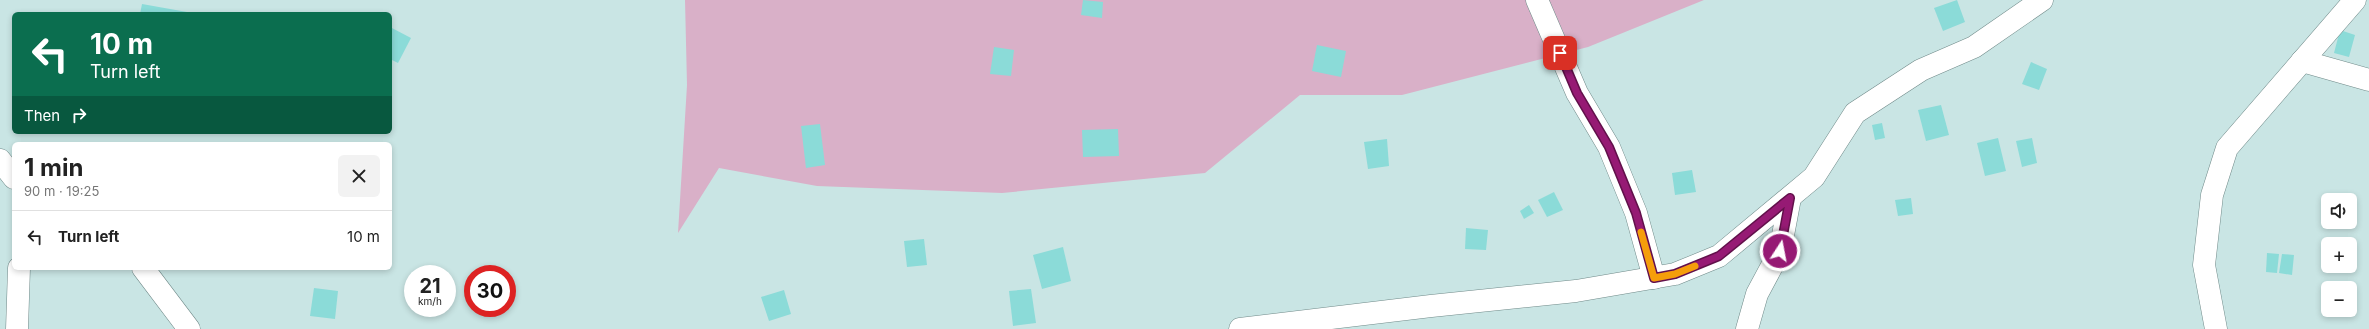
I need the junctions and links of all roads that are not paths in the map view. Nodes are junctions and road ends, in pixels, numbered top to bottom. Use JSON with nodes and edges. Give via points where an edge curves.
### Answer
{"nodes":[{"id":1,"x":1537,"y":0,"type":"edge"},
{"id":2,"x":2042,"y":0,"type":"edge"},
{"id":3,"x":2355,"y":0,"type":"edge"},
{"id":4,"x":2302,"y":61,"type":"junction"},
{"id":5,"x":2369,"y":80,"type":"edge"},
{"id":6,"x":0,"y":160,"type":"edge"},
{"id":7,"x":12,"y":175,"type":"edge"},
{"id":8,"x":1790,"y":198,"type":"junction"},
{"id":9,"x":19,"y":270,"type":"edge"},
{"id":10,"x":145,"y":270,"type":"edge"},
{"id":11,"x":1654,"y":278,"type":"junction"},
{"id":12,"x":17,"y":329,"type":"edge"},
{"id":13,"x":189,"y":329,"type":"edge"},
{"id":14,"x":1240,"y":329,"type":"edge"},
{"id":15,"x":1747,"y":329,"type":"edge"},
{"id":16,"x":2216,"y":329,"type":"edge"}],
"edges":[{"from":1,"to":11,"type":"street","via":[[1577,93],[1609,147],[1636,213]]},
{"from":2,"to":8,"type":"street","via":[[1974,47],[1921,70],[1855,113],[1814,178]]},
{"from":3,"to":4,"type":"street"},
{"from":4,"to":5,"type":"street"},
{"from":4,"to":16,"type":"street","via":[[2227,148],[2212,195],[2204,265]]},
{"from":6,"to":7,"type":"street"},
{"from":8,"to":11,"type":"street","via":[[1719,256],[1675,274]]},
{"from":8,"to":15,"type":"street","via":[[1780,251],[1757,294]]},
{"from":9,"to":12,"type":"street"},
{"from":10,"to":13,"type":"street"},
{"from":11,"to":14,"type":"street","via":[[1576,292]]}]}
